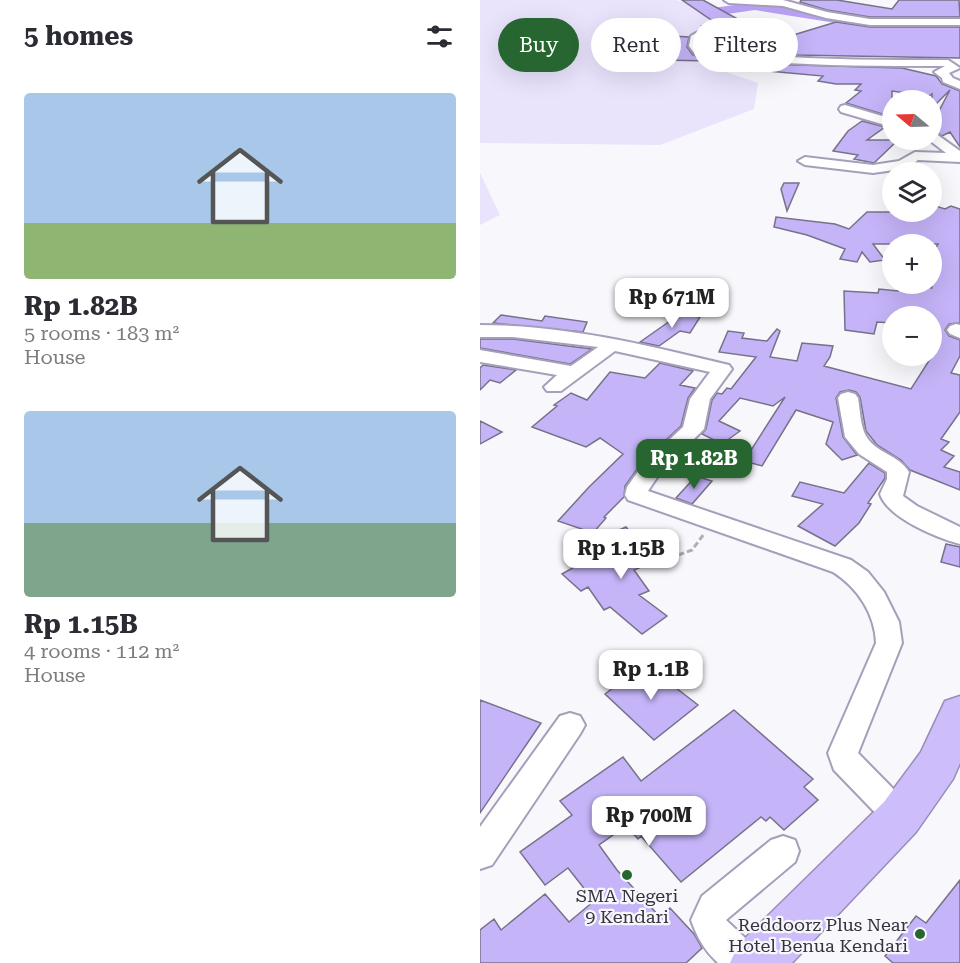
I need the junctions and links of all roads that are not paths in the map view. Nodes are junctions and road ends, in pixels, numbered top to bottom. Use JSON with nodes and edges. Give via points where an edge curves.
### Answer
{"nodes":[{"id":1,"x":729,"y":0,"type":"edge"},
{"id":2,"x":808,"y":0,"type":"edge"},
{"id":3,"x":960,"y":20,"type":"edge"},
{"id":4,"x":798,"y":61,"type":"edge"},
{"id":5,"x":960,"y":85,"type":"edge"},
{"id":6,"x":845,"y":109,"type":"dead end"},
{"id":7,"x":882,"y":120,"type":"edge"},
{"id":8,"x":942,"y":143,"type":"edge"},
{"id":9,"x":805,"y":161,"type":"dead end"},
{"id":10,"x":480,"y":331,"type":"edge"},
{"id":11,"x":612,"y":344,"type":"junction"},
{"id":12,"x":480,"y":356,"type":"edge"},
{"id":13,"x":573,"y":372,"type":"junction"},
{"id":14,"x":554,"y":387,"type":"dead end"},
{"id":15,"x":848,"y":398,"type":"dead end"},
{"id":16,"x":960,"y":536,"type":"edge"},
{"id":17,"x":960,"y":713,"type":"edge"},
{"id":18,"x":570,"y":725,"type":"dead end"},
{"id":19,"x":900,"y":817,"type":"junction"},
{"id":20,"x":783,"y":851,"type":"dead end"},
{"id":21,"x":480,"y":854,"type":"edge"},
{"id":22,"x":745,"y":963,"type":"edge"},
{"id":23,"x":756,"y":963,"type":"edge"}],
"edges":[{"from":1,"to":3,"type":"street","via":[[783,3],[870,22]]},
{"from":2,"to":3,"type":"street","via":[[867,11]]},
{"from":4,"to":5,"type":"street","via":[[948,63],[954,68],[940,72]]},
{"from":6,"to":7,"type":"street"},
{"from":8,"to":9,"type":"street","via":[[960,158],[915,156],[903,165],[873,169]]},
{"from":10,"to":11,"type":"street","via":[[532,332]]},
{"from":11,"to":13,"type":"street","via":[[591,363]]},
{"from":11,"to":19,"type":"street","via":[[723,370],[700,399],[693,429],[652,468],[636,495],[842,566],[863,581],[889,628],[889,643],[843,753],[845,761]]},
{"from":12,"to":13,"type":"street"},
{"from":13,"to":14,"type":"street"},
{"from":15,"to":16,"type":"street","via":[[853,432],[860,445],[896,469],[892,499]]},
{"from":17,"to":19,"type":"highway","via":[[937,765]]},
{"from":18,"to":21,"type":"street"},
{"from":19,"to":23,"type":"highway"},
{"from":20,"to":22,"type":"street","via":[[714,908],[708,920],[711,931]]}]}
